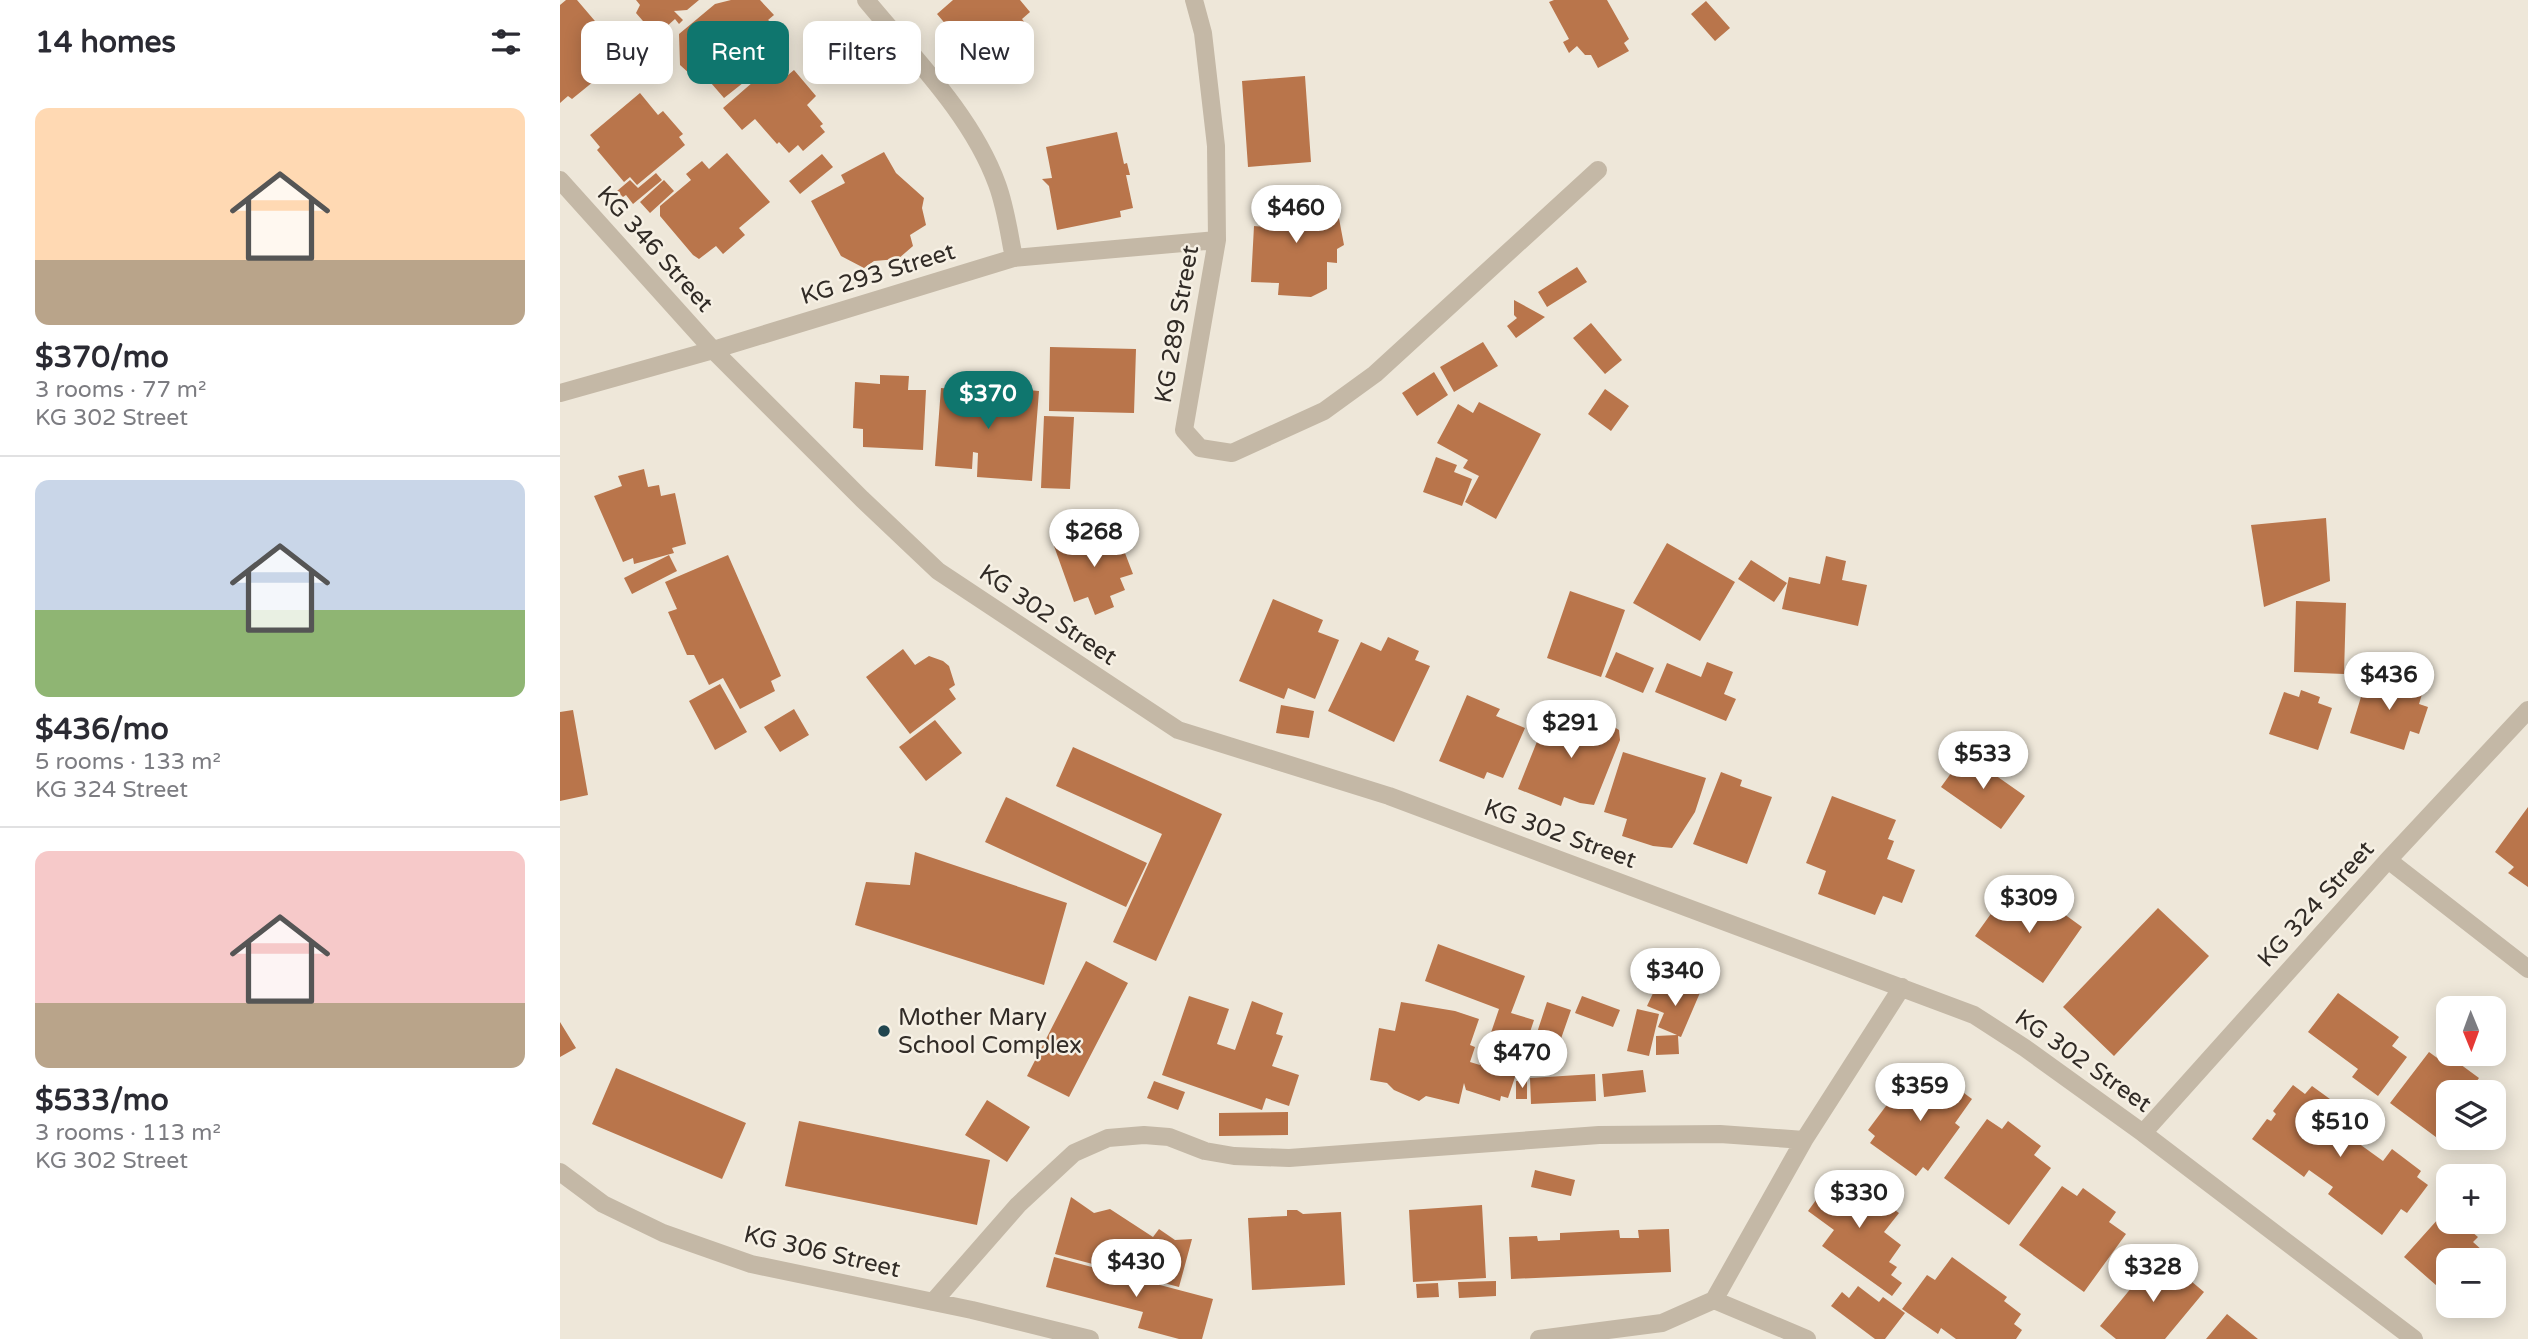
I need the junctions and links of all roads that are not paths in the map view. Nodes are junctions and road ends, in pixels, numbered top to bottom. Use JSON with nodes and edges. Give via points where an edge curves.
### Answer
{"nodes":[{"id":1,"x":866,"y":0,"type":"edge"},
{"id":2,"x":1194,"y":0,"type":"edge"},
{"id":3,"x":1598,"y":170,"type":"dead end"},
{"id":4,"x":560,"y":180,"type":"edge"},
{"id":5,"x":1217,"y":240,"type":"junction"},
{"id":6,"x":1014,"y":258,"type":"junction"},
{"id":7,"x":713,"y":350,"type":"junction"},
{"id":8,"x":560,"y":393,"type":"edge"},
{"id":9,"x":2528,"y":710,"type":"edge"},
{"id":10,"x":2388,"y":860,"type":"junction"},
{"id":11,"x":2528,"y":969,"type":"edge"},
{"id":12,"x":1902,"y":987,"type":"junction"},
{"id":13,"x":2143,"y":1133,"type":"junction"},
{"id":14,"x":1804,"y":1140,"type":"junction"},
{"id":15,"x":560,"y":1172,"type":"edge"},
{"id":16,"x":1714,"y":1300,"type":"junction"},
{"id":17,"x":933,"y":1302,"type":"junction"},
{"id":18,"x":1090,"y":1339,"type":"edge"},
{"id":19,"x":1539,"y":1339,"type":"edge"},
{"id":20,"x":1807,"y":1339,"type":"edge"},
{"id":21,"x":2414,"y":1339,"type":"edge"}],
"edges":[{"from":1,"to":6,"type":"street","via":[[963,118],[983,152],[998,186]]},
{"from":2,"to":5,"type":"street","name":"KG 289 Street","via":[[1203,33],[1216,146]]},
{"from":3,"to":5,"type":"street","name":"KG 289 Street","via":[[1375,374],[1324,411],[1232,453],[1200,449],[1184,430]]},
{"from":4,"to":7,"type":"street","name":"KG 346 Street"},
{"from":5,"to":6,"type":"street","name":"KG 293 Street"},
{"from":6,"to":7,"type":"street","name":"KG 293 Street"},
{"from":7,"to":8,"type":"street","name":"KG 293 Street"},
{"from":7,"to":12,"type":"street","name":"KG 302 Street","via":[[938,571],[1178,730],[1389,796]]},
{"from":9,"to":10,"type":"street","name":"KG 324 Street"},
{"from":10,"to":11,"type":"street"},
{"from":10,"to":13,"type":"street","name":"KG 324 Street"},
{"from":12,"to":13,"type":"street","name":"KG 302 Street","via":[[1974,1015]]},
{"from":12,"to":14,"type":"street"},
{"from":13,"to":21,"type":"street","name":"KG 302 Street"},
{"from":14,"to":16,"type":"street"},
{"from":14,"to":17,"type":"street","via":[[1720,1134],[1599,1135],[1289,1158],[1234,1156],[1169,1137],[1108,1138],[1074,1153],[1027,1197]]},
{"from":15,"to":17,"type":"street","name":"KG 306 Street","via":[[603,1204],[663,1233],[738,1259]]},
{"from":16,"to":19,"type":"street","via":[[1662,1322]]},
{"from":16,"to":20,"type":"street"},
{"from":17,"to":18,"type":"street","name":"KG 306 Street"}]}
